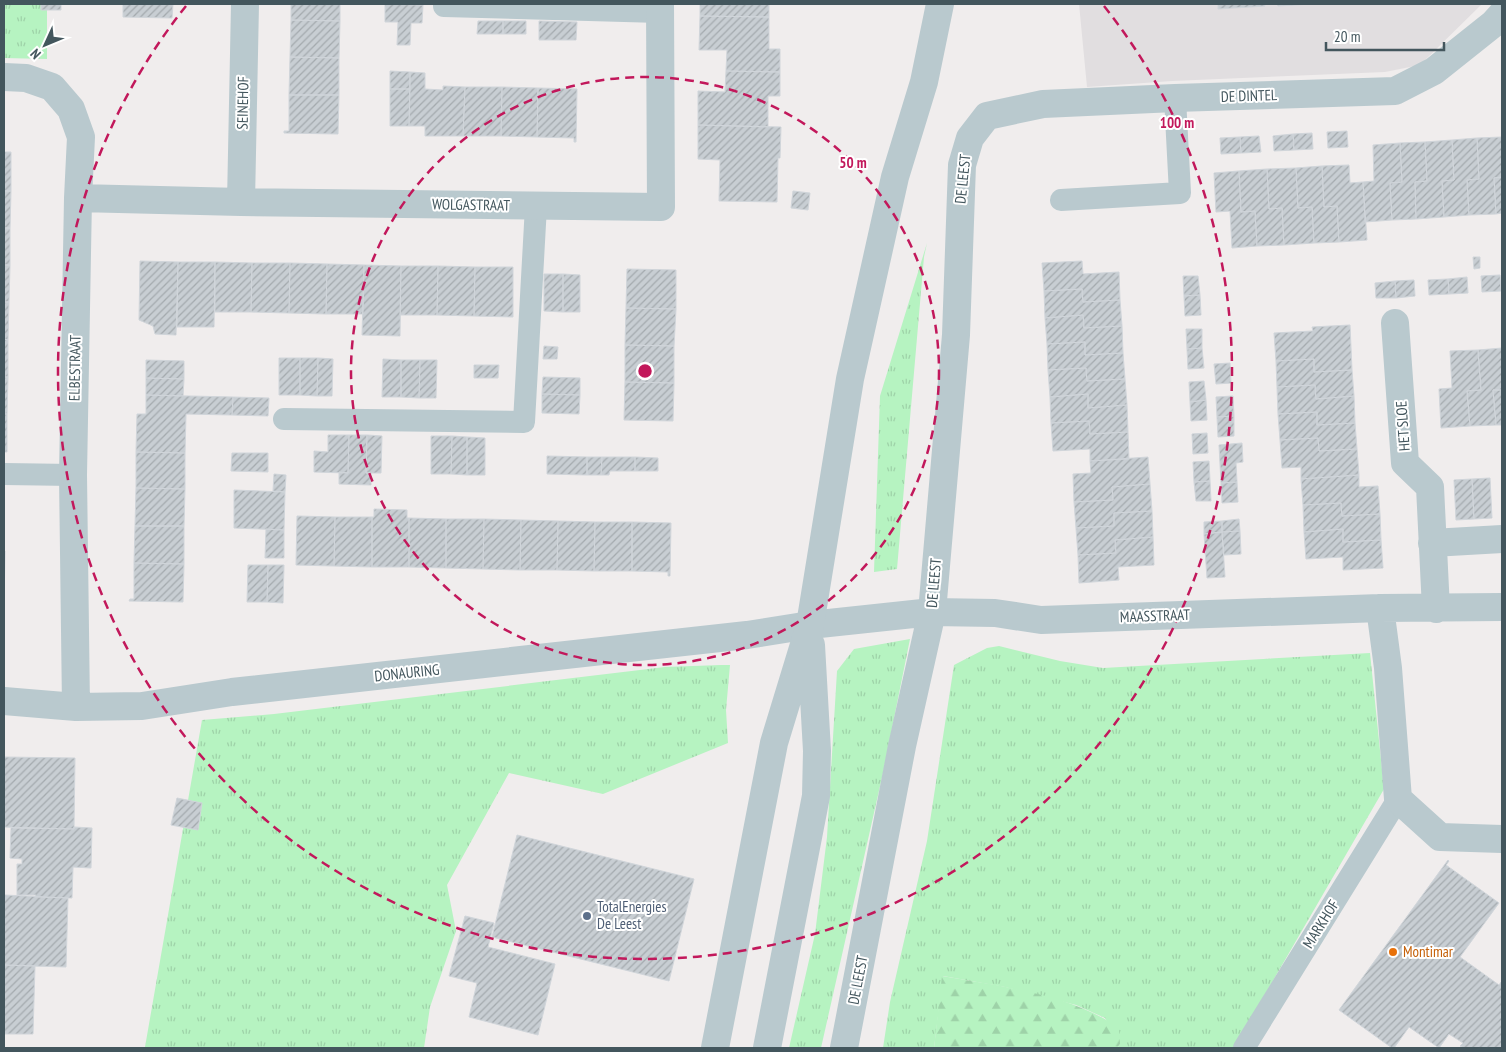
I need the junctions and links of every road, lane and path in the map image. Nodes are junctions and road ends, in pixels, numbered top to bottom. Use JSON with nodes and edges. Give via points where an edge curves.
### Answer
{"nodes":[{"id":1,"x":245,"y":4,"type":"edge"},
{"id":2,"x":444,"y":4,"type":"edge"},
{"id":3,"x":940,"y":4,"type":"edge"},
{"id":4,"x":660,"y":8,"type":"edge"},
{"id":5,"x":1499,"y":24,"type":"edge"},
{"id":6,"x":4,"y":77,"type":"edge"},
{"id":7,"x":1175,"y":98,"type":"junction"},
{"id":8,"x":987,"y":116,"type":"joint"},
{"id":9,"x":78,"y":198,"type":"junction"},
{"id":10,"x":1061,"y":200,"type":"dead end"},
{"id":11,"x":241,"y":202,"type":"junction"},
{"id":12,"x":536,"y":206,"type":"junction"},
{"id":13,"x":1395,"y":323,"type":"dead end"},
{"id":14,"x":284,"y":419,"type":"dead end"},
{"id":15,"x":4,"y":474,"type":"edge"},
{"id":16,"x":73,"y":475,"type":"junction"},
{"id":17,"x":1502,"y":539,"type":"edge"},
{"id":18,"x":1432,"y":543,"type":"junction"},
{"id":19,"x":1502,"y":607,"type":"edge"},
{"id":20,"x":1380,"y":608,"type":"junction"},
{"id":21,"x":1436,"y":609,"type":"junction"},
{"id":22,"x":932,"y":612,"type":"junction"},
{"id":23,"x":810,"y":625,"type":"junction"},
{"id":24,"x":4,"y":701,"type":"edge"},
{"id":25,"x":76,"y":708,"type":"junction"},
{"id":26,"x":1398,"y":799,"type":"junction"},
{"id":27,"x":1502,"y":839,"type":"edge"},
{"id":28,"x":715,"y":1048,"type":"edge"},
{"id":29,"x":768,"y":1048,"type":"edge"},
{"id":30,"x":844,"y":1048,"type":"edge"},
{"id":31,"x":1244,"y":1048,"type":"edge"}],
"edges":[{"from":1,"to":11,"type":"street","name":"SEINEHOF"},
{"from":2,"to":4,"type":"lane"},
{"from":3,"to":23,"type":"street","via":[[924,82],[895,178],[850,379]]},
{"from":4,"to":12,"type":"street","name":"WOLGASTRAAT","via":[[661,207]]},
{"from":5,"to":7,"type":"street","name":"DE DINTEL","via":[[1434,71],[1395,91]]},
{"from":6,"to":9,"type":"street","name":"ELBESTRAAT","via":[[26,78],[52,87],[71,109],[81,137]]},
{"from":7,"to":8,"type":"street","name":"DE DINTEL","via":[[1043,104]]},
{"from":7,"to":10,"type":"lane","via":[[1180,193]]},
{"from":8,"to":22,"type":"street","name":"DE LEEST","via":[[970,138],[962,165],[956,335]]},
{"from":9,"to":11,"type":"street","name":"WOLGASTRAAT"},
{"from":9,"to":16,"type":"street","name":"ELBESTRAAT"},
{"from":11,"to":12,"type":"street","name":"WOLGASTRAAT"},
{"from":12,"to":14,"type":"lane","via":[[524,422]]},
{"from":13,"to":18,"type":"street","name":"HET SLOE","via":[[1405,463],[1430,487]]},
{"from":15,"to":16,"type":"lane"},
{"from":16,"to":25,"type":"street","name":"ELBESTRAAT"},
{"from":17,"to":18,"type":"street"},
{"from":18,"to":21,"type":"street","name":"HET SLOE"},
{"from":19,"to":21,"type":"street","name":"MAASSTRAAT"},
{"from":20,"to":21,"type":"street","name":"MAASSTRAAT"},
{"from":20,"to":22,"type":"street","name":"MAASSTRAAT","via":[[1041,620],[995,613]]},
{"from":20,"to":26,"type":"street"},
{"from":22,"to":23,"type":"street","name":"MAASSTRAAT"},
{"from":22,"to":30,"type":"street","name":"DE LEEST","via":[[902,746]]},
{"from":23,"to":25,"type":"street","name":"DONAURING","via":[[747,635],[232,692],[142,706]]},
{"from":23,"to":28,"type":"street","via":[[774,743]]},
{"from":23,"to":29,"type":"street","via":[[817,751],[816,796]]},
{"from":24,"to":25,"type":"street","name":"DONAURING"},
{"from":26,"to":27,"type":"street","via":[[1440,837]]},
{"from":26,"to":31,"type":"lane","name":"MARKHOF"}]}
